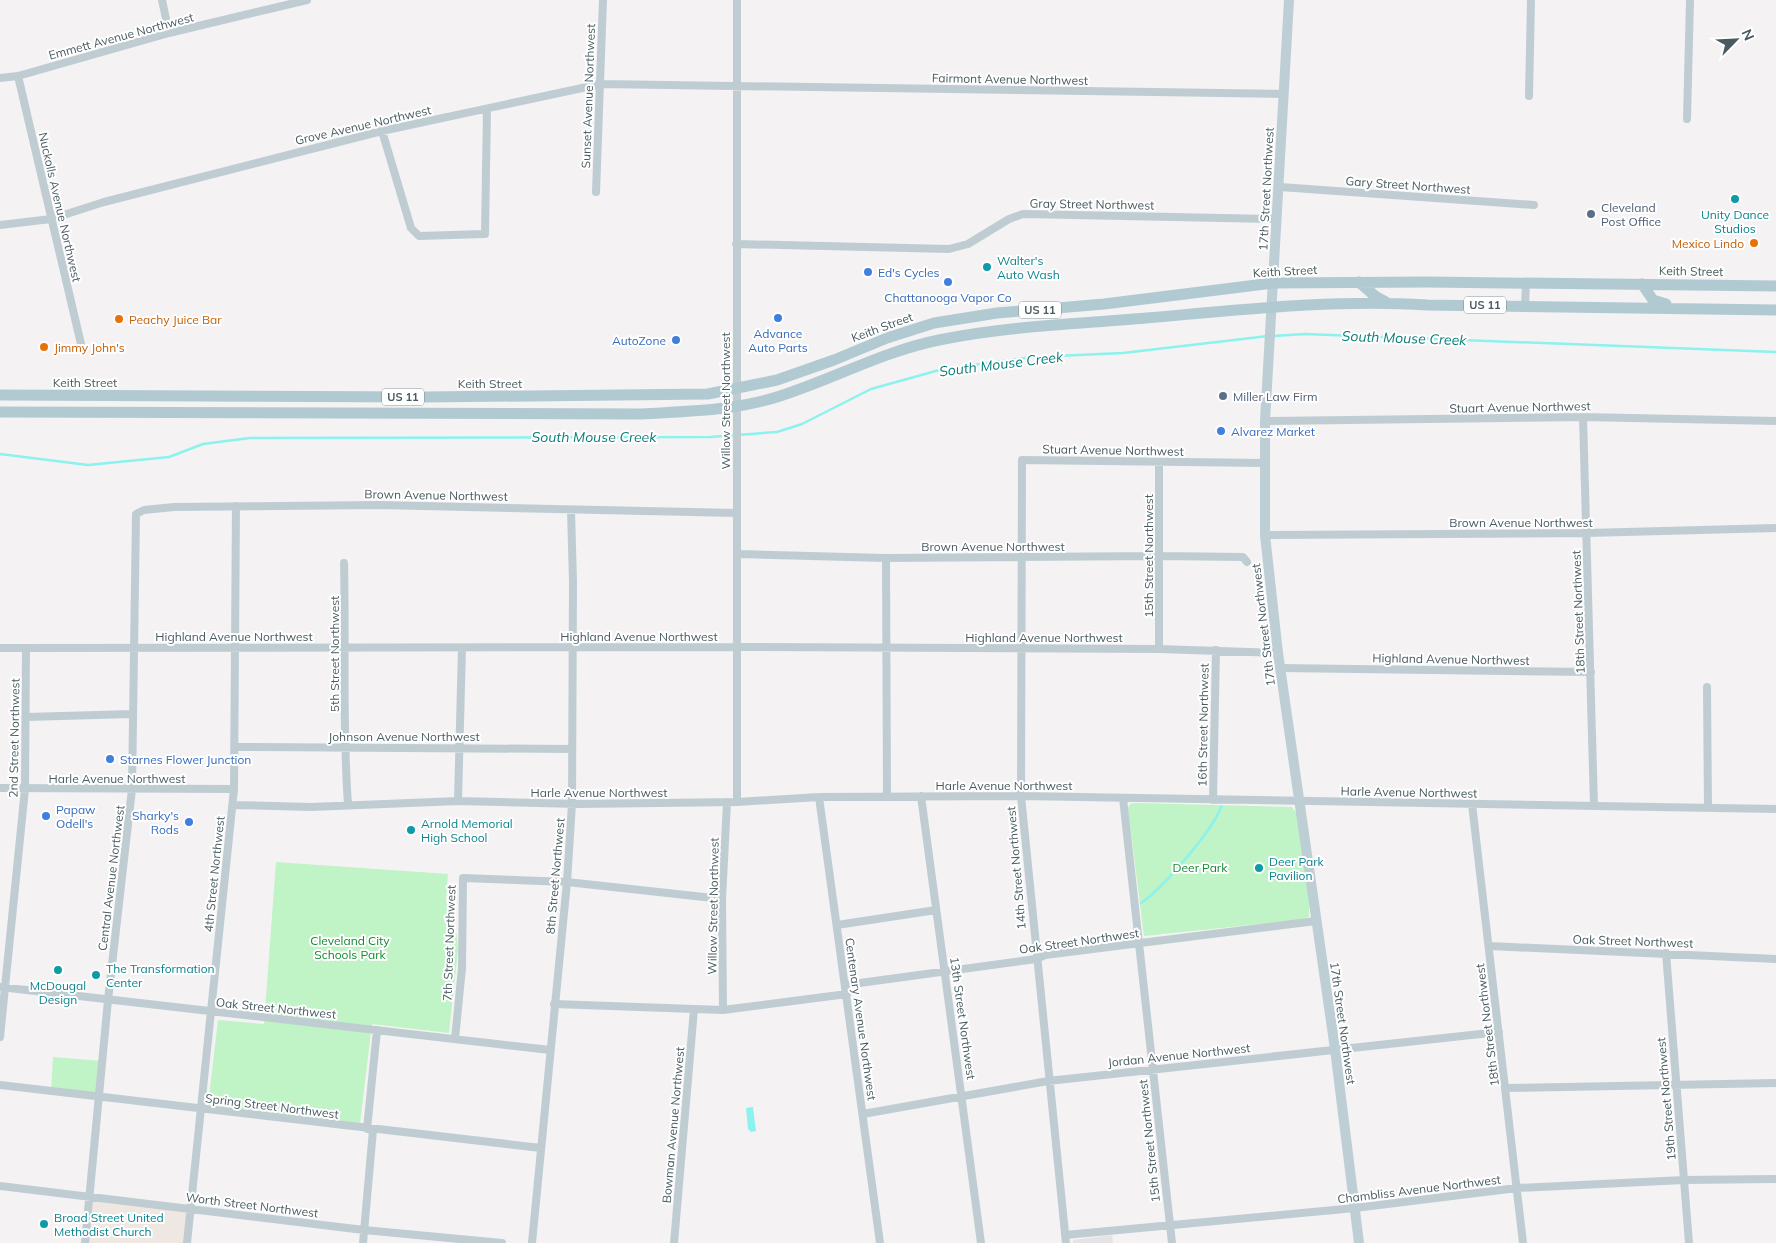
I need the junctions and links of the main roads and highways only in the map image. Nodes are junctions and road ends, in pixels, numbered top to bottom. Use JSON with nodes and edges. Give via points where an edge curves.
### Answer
{"nodes":[{"id":1,"x":1359,"y":282,"type":"junction"},
{"id":2,"x":1642,"y":284,"type":"junction"},
{"id":3,"x":1776,"y":286,"type":"edge"},
{"id":4,"x":1387,"y":302,"type":"junction"},
{"id":5,"x":1679,"y":308,"type":"junction"},
{"id":6,"x":1776,"y":310,"type":"edge"},
{"id":7,"x":0,"y":395,"type":"edge"},
{"id":8,"x":120,"y":396,"type":"junction"},
{"id":9,"x":426,"y":397,"type":"junction"},
{"id":10,"x":0,"y":412,"type":"edge"},
{"id":11,"x":120,"y":412,"type":"junction"},
{"id":12,"x":427,"y":415,"type":"junction"}],
"edges":[{"from":1,"to":2,"type":"main road","name":"Keith Street","number":"US 11"},
{"from":1,"to":4,"type":"main road"},
{"from":1,"to":9,"type":"main road","name":"Keith Street","number":"US 11","via":[[1273,283],[1104,304],[997,313],[934,323],[777,380],[708,394]]},
{"from":2,"to":3,"type":"main road","name":"Keith Street","number":"US 11"},
{"from":2,"to":5,"type":"main road","via":[[1653,300]]},
{"from":4,"to":5,"type":"main road","number":"US 11"},
{"from":4,"to":12,"type":"main road","number":"US 11","via":[[1272,307],[998,331],[938,340],[780,396],[738,407],[642,414]]},
{"from":5,"to":6,"type":"main road","number":"US 11"},
{"from":7,"to":8,"type":"main road","name":"Keith Street","number":"US 11"},
{"from":8,"to":9,"type":"main road","name":"Keith Street","number":"US 11"},
{"from":8,"to":11,"type":"main road"},
{"from":9,"to":12,"type":"main road"},
{"from":10,"to":11,"type":"main road","number":"US 11"},
{"from":11,"to":12,"type":"main road","number":"US 11"}]}
